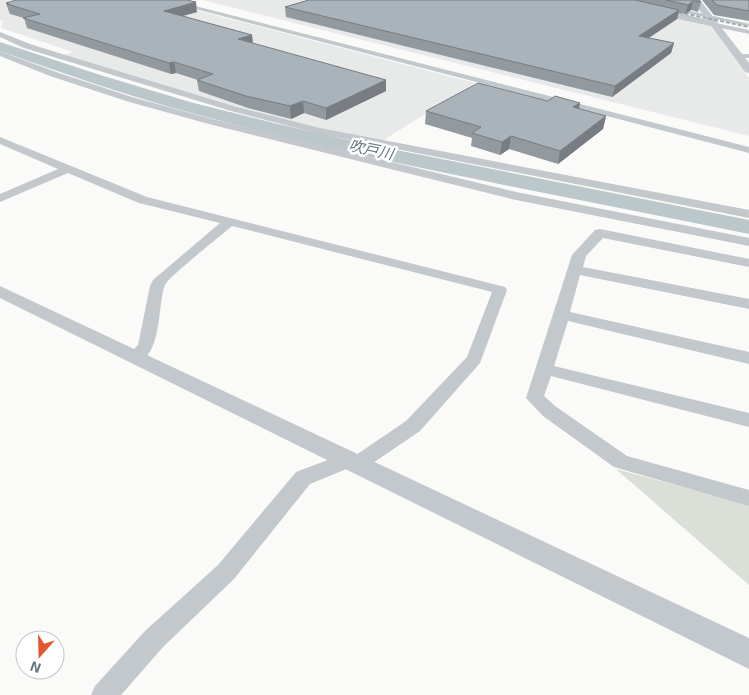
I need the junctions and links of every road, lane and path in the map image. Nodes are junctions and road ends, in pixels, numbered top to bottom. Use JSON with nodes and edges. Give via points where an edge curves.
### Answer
{"nodes":[{"id":1,"x":164,"y":0,"type":"edge"},
{"id":2,"x":194,"y":0,"type":"edge"},
{"id":3,"x":696,"y":0,"type":"edge"},
{"id":4,"x":649,"y":10,"type":"edge"},
{"id":5,"x":708,"y":17,"type":"junction"},
{"id":6,"x":749,"y":32,"type":"edge"},
{"id":7,"x":0,"y":34,"type":"edge"},
{"id":8,"x":339,"y":36,"type":"junction"},
{"id":9,"x":324,"y":42,"type":"junction"},
{"id":10,"x":0,"y":53,"type":"edge"},
{"id":11,"x":738,"y":56,"type":"junction"},
{"id":12,"x":749,"y":56,"type":"edge"},
{"id":13,"x":749,"y":70,"type":"edge"},
{"id":14,"x":644,"y":113,"type":"dead end"},
{"id":15,"x":0,"y":140,"type":"edge"},
{"id":16,"x":749,"y":150,"type":"edge"},
{"id":17,"x":67,"y":168,"type":"junction"},
{"id":18,"x":0,"y":198,"type":"edge"},
{"id":19,"x":749,"y":214,"type":"edge"},
{"id":20,"x":230,"y":222,"type":"junction"},
{"id":21,"x":749,"y":242,"type":"edge"},
{"id":22,"x":749,"y":262,"type":"edge"},
{"id":23,"x":574,"y":270,"type":"junction"},
{"id":24,"x":0,"y":291,"type":"edge"},
{"id":25,"x":749,"y":304,"type":"edge"},
{"id":26,"x":562,"y":315,"type":"junction"},
{"id":27,"x":135,"y":356,"type":"junction"},
{"id":28,"x":749,"y":358,"type":"edge"},
{"id":29,"x":544,"y":369,"type":"junction"},
{"id":30,"x":749,"y":420,"type":"edge"},
{"id":31,"x":353,"y":462,"type":"junction"},
{"id":32,"x":749,"y":498,"type":"edge"},
{"id":33,"x":749,"y":654,"type":"edge"},
{"id":34,"x":104,"y":695,"type":"edge"}],
"edges":[{"from":1,"to":9,"type":"street"},
{"from":2,"to":8,"type":"street"},
{"from":3,"to":5,"type":"street"},
{"from":4,"to":5,"type":"street"},
{"from":5,"to":6,"type":"street"},
{"from":5,"to":11,"type":"street"},
{"from":7,"to":19,"type":"street","via":[[26,46],[281,122]]},
{"from":8,"to":9,"type":"street"},
{"from":8,"to":14,"type":"street"},
{"from":9,"to":16,"type":"street"},
{"from":10,"to":21,"type":"street","via":[[129,99],[217,123],[516,196]]},
{"from":11,"to":12,"type":"street"},
{"from":11,"to":13,"type":"street"},
{"from":15,"to":17,"type":"street"},
{"from":17,"to":18,"type":"street"},
{"from":17,"to":20,"type":"street","via":[[143,200]]},
{"from":20,"to":27,"type":"street","via":[[160,280],[146,346]]},
{"from":20,"to":31,"type":"street","via":[[500,290],[474,360],[413,426]]},
{"from":22,"to":23,"type":"street","via":[[600,233],[579,254]]},
{"from":23,"to":25,"type":"street"},
{"from":23,"to":26,"type":"street"},
{"from":24,"to":27,"type":"street"},
{"from":26,"to":28,"type":"street"},
{"from":26,"to":29,"type":"street"},
{"from":27,"to":31,"type":"street"},
{"from":29,"to":30,"type":"street"},
{"from":29,"to":32,"type":"street","via":[[535,398],[541,406],[621,462]]},
{"from":31,"to":33,"type":"street"},
{"from":31,"to":34,"type":"street","via":[[303,478],[226,572],[154,639]]}]}
